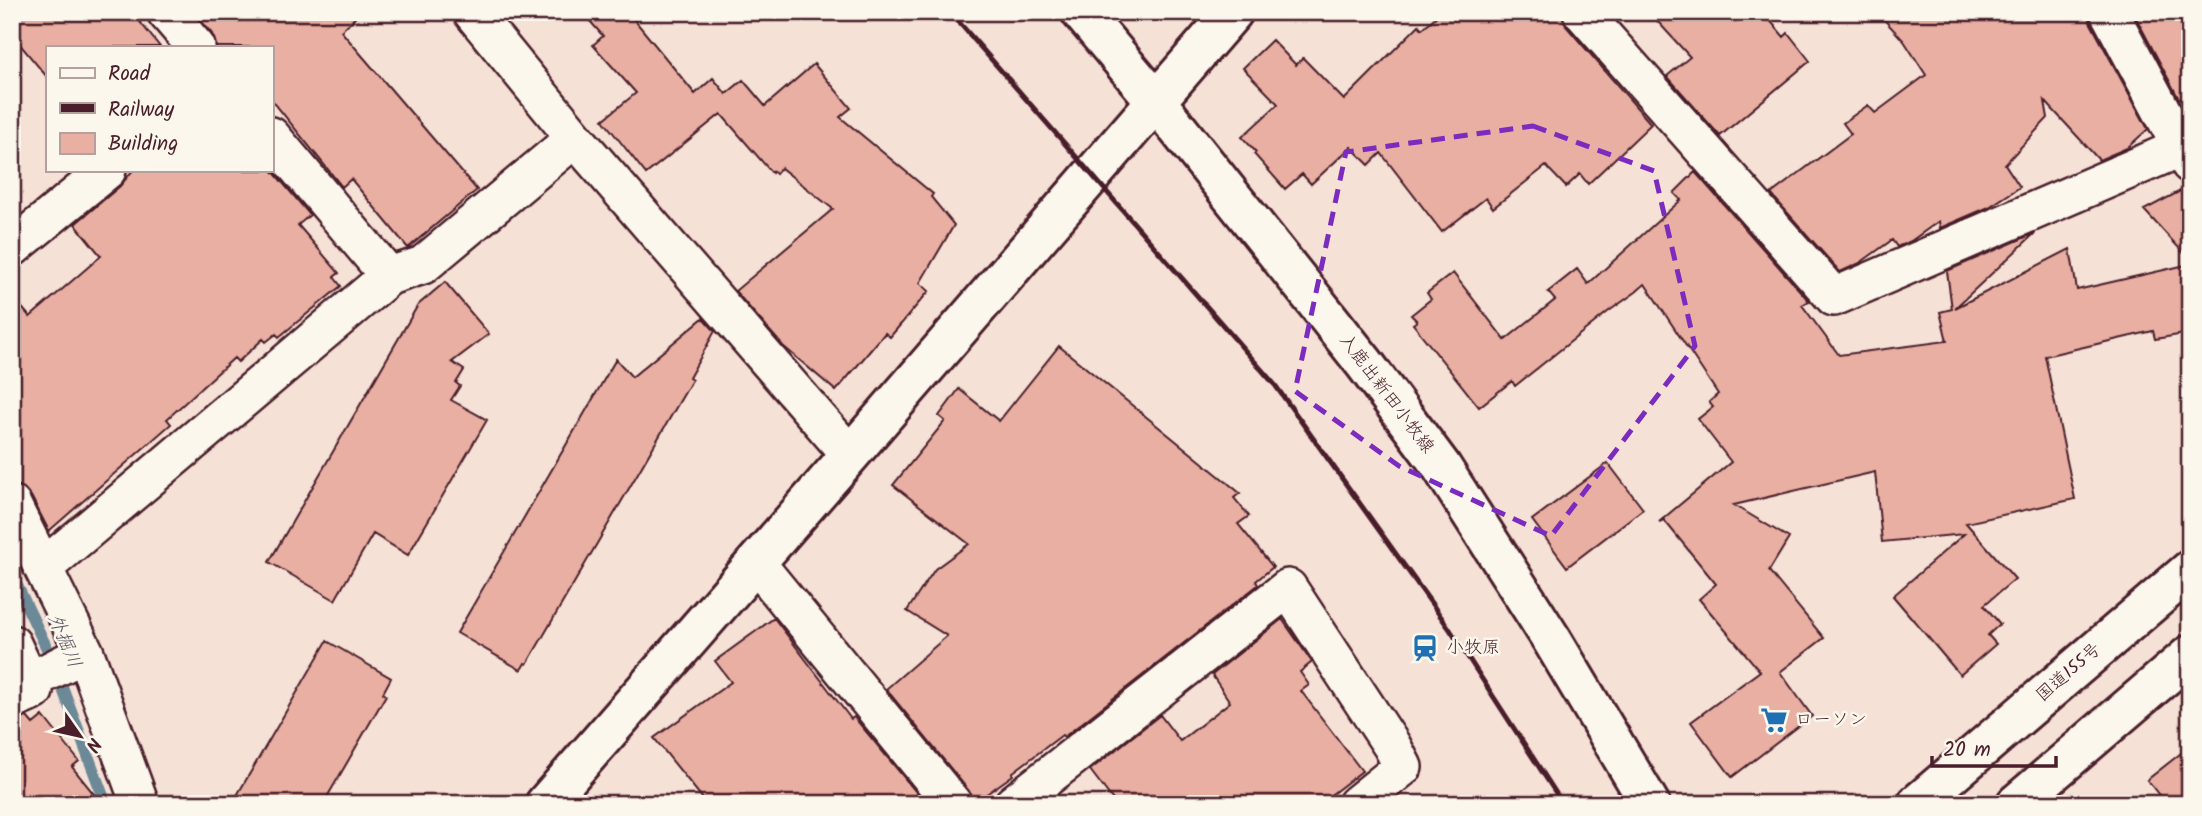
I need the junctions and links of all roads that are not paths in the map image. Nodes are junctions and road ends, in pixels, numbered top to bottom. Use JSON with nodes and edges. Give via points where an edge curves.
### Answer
{"nodes":[{"id":1,"x":166,"y":12,"type":"edge"},
{"id":2,"x":472,"y":12,"type":"edge"},
{"id":3,"x":1081,"y":12,"type":"edge"},
{"id":4,"x":1233,"y":12,"type":"edge"},
{"id":5,"x":1582,"y":12,"type":"edge"},
{"id":6,"x":2109,"y":12,"type":"edge"},
{"id":7,"x":195,"y":46,"type":"edge"},
{"id":8,"x":1155,"y":100,"type":"junction"},
{"id":9,"x":273,"y":138,"type":"edge"},
{"id":10,"x":575,"y":138,"type":"junction"},
{"id":11,"x":2186,"y":153,"type":"edge"},
{"id":12,"x":105,"y":172,"type":"edge"},
{"id":13,"x":12,"y":248,"type":"edge"},
{"id":14,"x":389,"y":276,"type":"junction"},
{"id":15,"x":850,"y":455,"type":"junction"},
{"id":16,"x":12,"y":505,"type":"edge"},
{"id":17,"x":756,"y":564,"type":"junction"},
{"id":18,"x":43,"y":568,"type":"junction"},
{"id":19,"x":2190,"y":570,"type":"edge"},
{"id":20,"x":12,"y":644,"type":"edge"},
{"id":21,"x":85,"y":653,"type":"junction"},
{"id":22,"x":2190,"y":655,"type":"edge"},
{"id":23,"x":21,"y":691,"type":"edge"},
{"id":24,"x":140,"y":804,"type":"edge"},
{"id":25,"x":545,"y":804,"type":"edge"},
{"id":26,"x":953,"y":804,"type":"edge"},
{"id":27,"x":1013,"y":804,"type":"edge"},
{"id":28,"x":1357,"y":804,"type":"edge"},
{"id":29,"x":1650,"y":804,"type":"edge"},
{"id":30,"x":1917,"y":804,"type":"edge"},
{"id":31,"x":2016,"y":804,"type":"edge"}],
"edges":[{"from":1,"to":7,"type":"street"},
{"from":2,"to":10,"type":"street"},
{"from":3,"to":8,"type":"main road","name":"入鹿出新田小牧線"},
{"from":4,"to":8,"type":"main road"},
{"from":5,"to":11,"type":"street","via":[[1834,298]]},
{"from":6,"to":11,"type":"street"},
{"from":8,"to":15,"type":"main road"},
{"from":8,"to":29,"type":"main road","name":"入鹿出新田小牧線","via":[[1441,466]]},
{"from":9,"to":14,"type":"street"},
{"from":10,"to":14,"type":"street","via":[[423,265]]},
{"from":10,"to":15,"type":"street"},
{"from":12,"to":13,"type":"street"},
{"from":14,"to":18,"type":"street"},
{"from":15,"to":17,"type":"main road"},
{"from":16,"to":18,"type":"street"},
{"from":17,"to":25,"type":"main road"},
{"from":17,"to":26,"type":"street"},
{"from":18,"to":21,"type":"street"},
{"from":19,"to":30,"type":"main road","name":"国道155号"},
{"from":20,"to":23,"type":"street"},
{"from":21,"to":23,"type":"street"},
{"from":21,"to":24,"type":"street"},
{"from":22,"to":31,"type":"main road"},
{"from":27,"to":28,"type":"street","via":[[1288,588],[1403,767]]}]}
